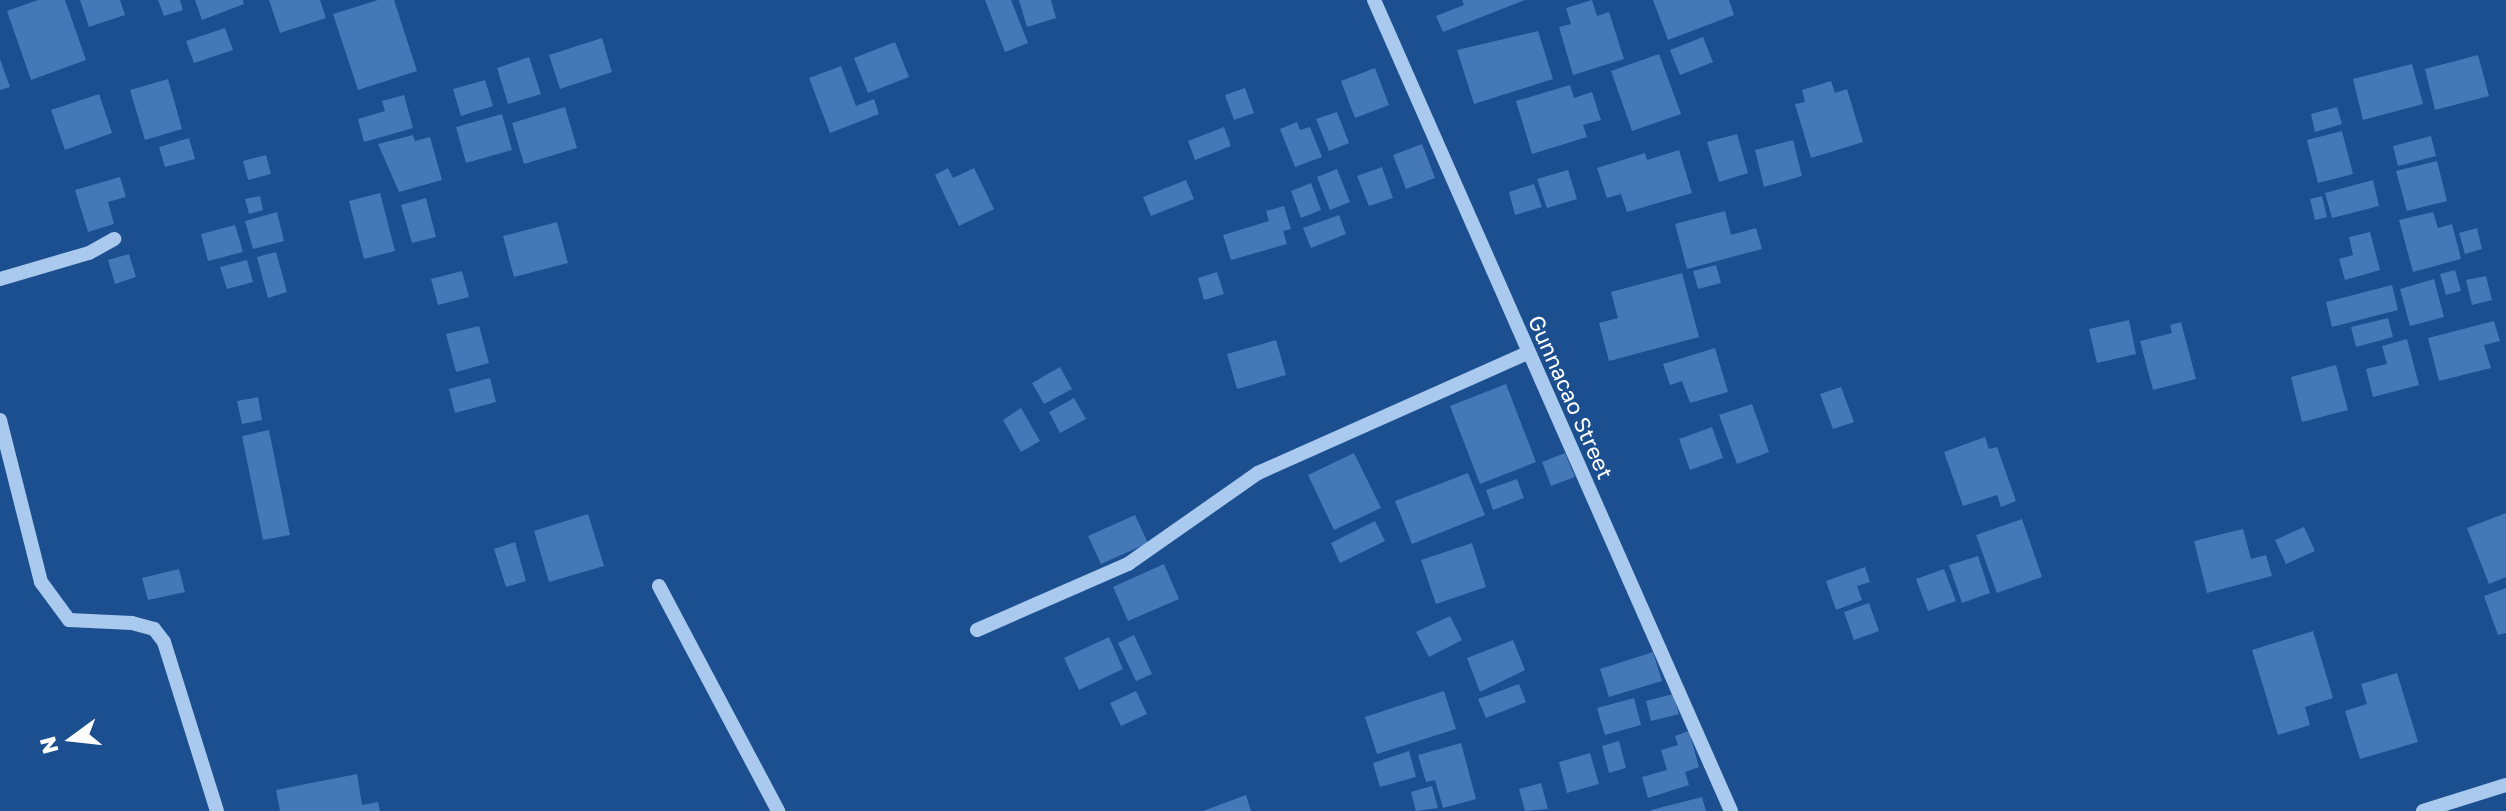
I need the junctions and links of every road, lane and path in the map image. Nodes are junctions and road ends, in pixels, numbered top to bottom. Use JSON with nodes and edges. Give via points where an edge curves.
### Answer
{"nodes":[{"id":1,"x":1374,"y":0,"type":"edge"},
{"id":2,"x":114,"y":239,"type":"dead end"},
{"id":3,"x":0,"y":279,"type":"edge"},
{"id":4,"x":1527,"y":353,"type":"junction"},
{"id":5,"x":0,"y":420,"type":"edge"},
{"id":6,"x":659,"y":586,"type":"dead end"},
{"id":7,"x":977,"y":630,"type":"dead end"},
{"id":8,"x":2506,"y":785,"type":"edge"},
{"id":9,"x":217,"y":811,"type":"edge"},
{"id":10,"x":778,"y":811,"type":"edge"},
{"id":11,"x":1731,"y":811,"type":"edge"},
{"id":12,"x":2423,"y":811,"type":"edge"}],
"edges":[{"from":1,"to":4,"type":"street","name":"Gunnacao Street"},
{"from":2,"to":3,"type":"street","via":[[89,253]]},
{"from":4,"to":7,"type":"street","via":[[1258,473],[1128,564]]},
{"from":4,"to":11,"type":"street","name":"Gunnacao Street"},
{"from":5,"to":9,"type":"street","via":[[41,582],[69,620],[132,623],[154,629],[164,642]]},
{"from":6,"to":10,"type":"street"},
{"from":8,"to":12,"type":"street"}]}
